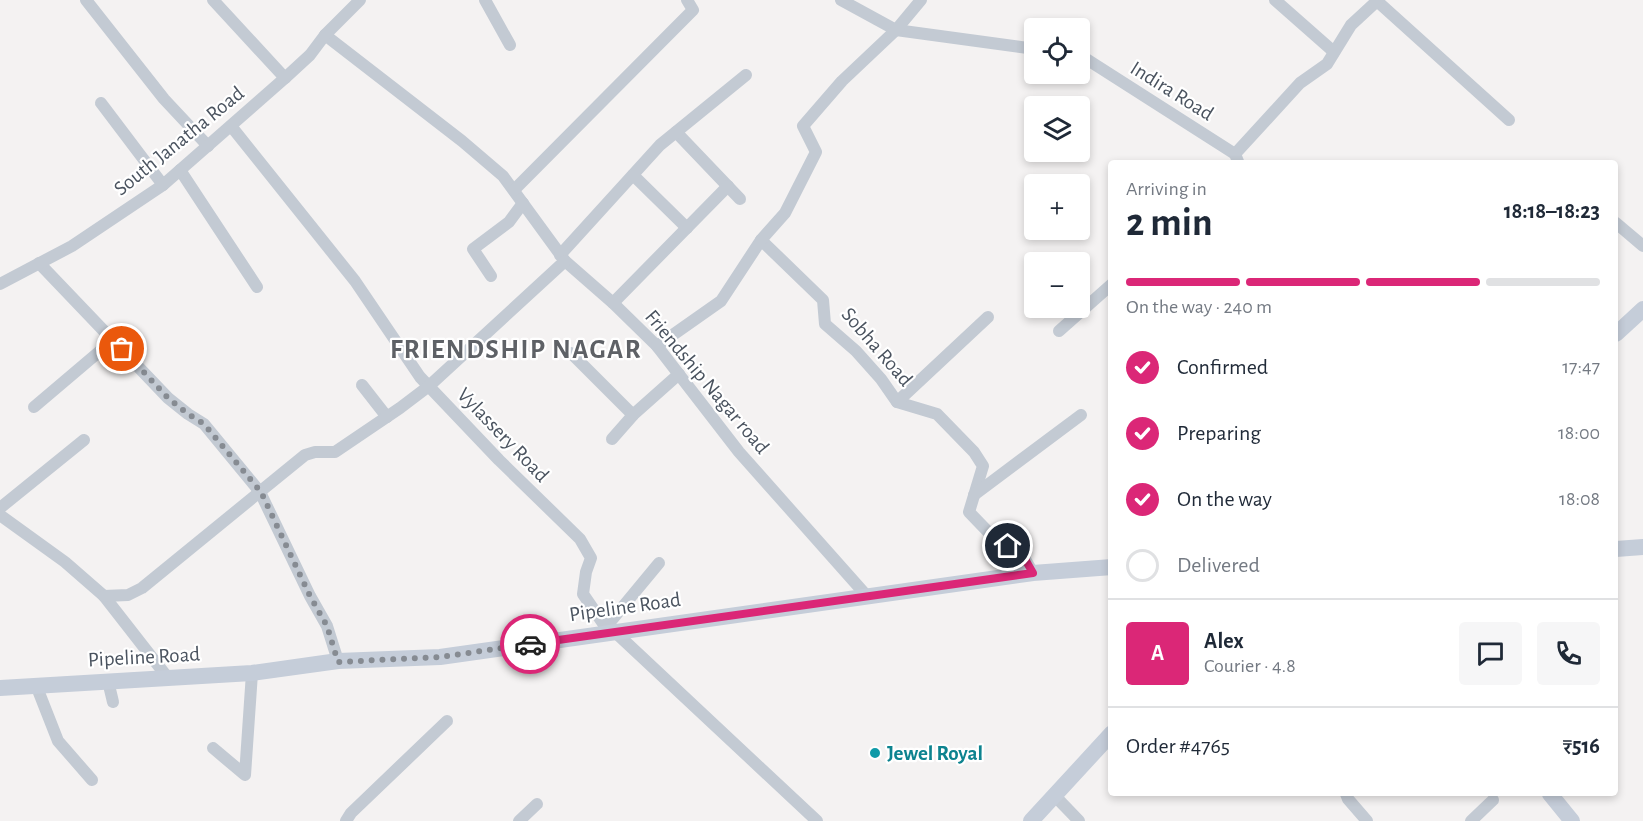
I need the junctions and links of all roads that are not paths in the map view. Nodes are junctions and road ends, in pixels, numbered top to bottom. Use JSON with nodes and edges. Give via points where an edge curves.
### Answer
{"nodes":[{"id":1,"x":86,"y":0,"type":"edge"},
{"id":2,"x":213,"y":0,"type":"edge"},
{"id":3,"x":360,"y":0,"type":"edge"},
{"id":4,"x":485,"y":0,"type":"edge"},
{"id":5,"x":687,"y":0,"type":"edge"},
{"id":6,"x":841,"y":0,"type":"edge"},
{"id":7,"x":921,"y":0,"type":"edge"},
{"id":8,"x":1275,"y":0,"type":"edge"},
{"id":9,"x":1377,"y":1,"type":"edge"},
{"id":10,"x":896,"y":30,"type":"junction"},
{"id":11,"x":325,"y":34,"type":"junction"},
{"id":12,"x":510,"y":45,"type":"dead end"},
{"id":13,"x":1024,"y":47,"type":"edge"},
{"id":14,"x":1334,"y":52,"type":"junction"},
{"id":15,"x":1090,"y":62,"type":"edge"},
{"id":16,"x":746,"y":75,"type":"dead end"},
{"id":17,"x":285,"y":78,"type":"junction"},
{"id":18,"x":101,"y":103,"type":"dead end"},
{"id":19,"x":1509,"y":120,"type":"dead end"},
{"id":20,"x":231,"y":126,"type":"junction"},
{"id":21,"x":676,"y":132,"type":"junction"},
{"id":22,"x":208,"y":146,"type":"junction"},
{"id":23,"x":1237,"y":159,"type":"edge"},
{"id":24,"x":180,"y":170,"type":"junction"},
{"id":25,"x":633,"y":175,"type":"junction"},
{"id":26,"x":163,"y":184,"type":"junction"},
{"id":27,"x":728,"y":186,"type":"junction"},
{"id":28,"x":513,"y":190,"type":"junction"},
{"id":29,"x":740,"y":199,"type":"dead end"},
{"id":30,"x":523,"y":203,"type":"junction"},
{"id":31,"x":1618,"y":225,"type":"edge"},
{"id":32,"x":687,"y":228,"type":"junction"},
{"id":33,"x":761,"y":240,"type":"junction"},
{"id":34,"x":1643,"y":246,"type":"edge"},
{"id":35,"x":562,"y":258,"type":"junction"},
{"id":36,"x":39,"y":263,"type":"junction"},
{"id":37,"x":491,"y":276,"type":"dead end"},
{"id":38,"x":0,"y":284,"type":"edge"},
{"id":39,"x":257,"y":287,"type":"dead end"},
{"id":40,"x":1108,"y":288,"type":"edge"},
{"id":41,"x":613,"y":303,"type":"junction"},
{"id":42,"x":1643,"y":309,"type":"edge"},
{"id":43,"x":988,"y":317,"type":"dead end"},
{"id":44,"x":1059,"y":331,"type":"dead end"},
{"id":45,"x":1618,"y":332,"type":"edge"},
{"id":46,"x":113,"y":340,"type":"junction"},
{"id":47,"x":657,"y":346,"type":"junction"},
{"id":48,"x":571,"y":353,"type":"dead end"},
{"id":49,"x":679,"y":374,"type":"junction"},
{"id":50,"x":362,"y":384,"type":"dead end"},
{"id":51,"x":429,"y":386,"type":"junction"},
{"id":52,"x":897,"y":402,"type":"junction"},
{"id":53,"x":34,"y":407,"type":"dead end"},
{"id":54,"x":633,"y":415,"type":"junction"},
{"id":55,"x":1081,"y":415,"type":"dead end"},
{"id":56,"x":387,"y":417,"type":"junction"},
{"id":57,"x":612,"y":439,"type":"dead end"},
{"id":58,"x":84,"y":440,"type":"dead end"},
{"id":59,"x":261,"y":492,"type":"junction"},
{"id":60,"x":974,"y":495,"type":"junction"},
{"id":61,"x":0,"y":508,"type":"edge"},
{"id":62,"x":0,"y":515,"type":"edge"},
{"id":63,"x":1643,"y":547,"type":"edge"},
{"id":64,"x":1618,"y":549,"type":"edge"},
{"id":65,"x":658,"y":564,"type":"dead end"},
{"id":66,"x":1108,"y":567,"type":"edge"},
{"id":67,"x":1033,"y":573,"type":"junction"},
{"id":68,"x":866,"y":595,"type":"junction"},
{"id":69,"x":104,"y":596,"type":"junction"},
{"id":70,"x":610,"y":630,"type":"junction"},
{"id":71,"x":338,"y":662,"type":"junction"},
{"id":72,"x":252,"y":673,"type":"junction"},
{"id":73,"x":168,"y":678,"type":"junction"},
{"id":74,"x":108,"y":681,"type":"junction"},
{"id":75,"x":36,"y":685,"type":"junction"},
{"id":76,"x":0,"y":688,"type":"edge"},
{"id":77,"x":112,"y":702,"type":"dead end"},
{"id":78,"x":447,"y":721,"type":"dead end"},
{"id":79,"x":1108,"y":737,"type":"edge"},
{"id":80,"x":213,"y":748,"type":"dead end"},
{"id":81,"x":92,"y":780,"type":"dead end"},
{"id":82,"x":1054,"y":795,"type":"junction"},
{"id":83,"x":1347,"y":796,"type":"edge"},
{"id":84,"x":1552,"y":796,"type":"edge"},
{"id":85,"x":1493,"y":800,"type":"dead end"},
{"id":86,"x":537,"y":804,"type":"dead end"},
{"id":87,"x":346,"y":821,"type":"edge"},
{"id":88,"x":519,"y":821,"type":"edge"},
{"id":89,"x":818,"y":821,"type":"edge"},
{"id":90,"x":1030,"y":821,"type":"edge"},
{"id":91,"x":1079,"y":821,"type":"edge"},
{"id":92,"x":1367,"y":821,"type":"edge"},
{"id":93,"x":1471,"y":821,"type":"edge"},
{"id":94,"x":1572,"y":821,"type":"edge"}],
"edges":[{"from":1,"to":22,"type":"street","via":[[164,99]]},
{"from":2,"to":17,"type":"street"},
{"from":3,"to":11,"type":"street","name":"South Janatha Road"},
{"from":4,"to":12,"type":"street"},
{"from":5,"to":28,"type":"street","via":[[693,10]]},
{"from":6,"to":10,"type":"street"},
{"from":7,"to":10,"type":"street"},
{"from":8,"to":14,"type":"street"},
{"from":9,"to":14,"type":"street","via":[[1351,25]]},
{"from":9,"to":19,"type":"street"},
{"from":10,"to":13,"type":"street"},
{"from":10,"to":33,"type":"street","via":[[842,81],[803,126],[816,152],[785,213]]},
{"from":11,"to":17,"type":"street","name":"South Janatha Road","via":[[310,55]]},
{"from":11,"to":28,"type":"street","name":"Friendship Nagar road","via":[[462,141],[503,176]]},
{"from":14,"to":23,"type":"street","via":[[1327,64],[1300,83]]},
{"from":15,"to":23,"type":"street","name":"Indira Road"},
{"from":16,"to":21,"type":"street"},
{"from":17,"to":20,"type":"street","name":"South Janatha Road"},
{"from":18,"to":26,"type":"street"},
{"from":20,"to":22,"type":"street","name":"South Janatha Road"},
{"from":20,"to":51,"type":"street","name":"Vylassery Road","via":[[355,281]]},
{"from":21,"to":25,"type":"street"},
{"from":21,"to":27,"type":"street"},
{"from":22,"to":24,"type":"street","name":"South Janatha Road"},
{"from":24,"to":26,"type":"street","name":"South Janatha Road"},
{"from":24,"to":39,"type":"street"},
{"from":25,"to":32,"type":"street"},
{"from":25,"to":35,"type":"street"},
{"from":26,"to":36,"type":"street","name":"South Janatha Road","via":[[72,246]]},
{"from":27,"to":29,"type":"street"},
{"from":27,"to":32,"type":"street"},
{"from":28,"to":30,"type":"street","name":"Friendship Nagar road"},
{"from":30,"to":35,"type":"street","name":"Friendship Nagar road"},
{"from":30,"to":37,"type":"street","via":[[509,222],[473,249]]},
{"from":31,"to":34,"type":"street"},
{"from":32,"to":41,"type":"street"},
{"from":33,"to":47,"type":"street","via":[[721,301]]},
{"from":33,"to":52,"type":"street","name":"Sobha Road","via":[[823,300],[825,324],[869,365]]},
{"from":35,"to":41,"type":"street","name":"Friendship Nagar road"},
{"from":35,"to":51,"type":"street"},
{"from":36,"to":38,"type":"street","name":"South Janatha Road"},
{"from":36,"to":46,"type":"street"},
{"from":40,"to":44,"type":"street"},
{"from":41,"to":47,"type":"street","name":"Friendship Nagar road"},
{"from":42,"to":45,"type":"street"},
{"from":43,"to":52,"type":"street"},
{"from":46,"to":53,"type":"street"},
{"from":46,"to":59,"type":"street","via":[[168,398],[204,424]]},
{"from":47,"to":49,"type":"street","name":"Friendship Nagar road"},
{"from":48,"to":54,"type":"street"},
{"from":49,"to":54,"type":"street"},
{"from":49,"to":68,"type":"street","name":"Friendship Nagar road","via":[[739,453]]},
{"from":50,"to":56,"type":"street"},
{"from":51,"to":56,"type":"street"},
{"from":51,"to":70,"type":"street","name":"Vylassery Road","via":[[580,539],[591,558],[584,594]]},
{"from":52,"to":60,"type":"street","name":"Sobha Road","via":[[937,414],[974,452],[983,466]]},
{"from":54,"to":57,"type":"street"},
{"from":55,"to":60,"type":"street"},
{"from":56,"to":59,"type":"street","via":[[335,452],[305,455]]},
{"from":58,"to":61,"type":"street"},
{"from":59,"to":69,"type":"street","via":[[142,588],[128,595]]},
{"from":59,"to":71,"type":"street","via":[[327,626]]},
{"from":60,"to":67,"type":"street","name":"Sobha Road","via":[[969,512],[994,538],[1022,554]]},
{"from":62,"to":69,"type":"street"},
{"from":63,"to":64,"type":"street"},
{"from":65,"to":70,"type":"street"},
{"from":66,"to":67,"type":"street","name":"Pipeline Road"},
{"from":67,"to":68,"type":"street","name":"Pipeline Road"},
{"from":68,"to":70,"type":"street","name":"Pipeline Road"},
{"from":69,"to":73,"type":"street"},
{"from":70,"to":71,"type":"street","name":"Pipeline Road","via":[[440,657]]},
{"from":70,"to":89,"type":"street","name":"Vylassery Road"},
{"from":71,"to":72,"type":"street","name":"Pipeline Road"},
{"from":72,"to":73,"type":"street","name":"Pipeline Road"},
{"from":72,"to":80,"type":"street","via":[[245,775]]},
{"from":73,"to":74,"type":"street","name":"Pipeline Road"},
{"from":74,"to":75,"type":"street","name":"Pipeline Road"},
{"from":74,"to":77,"type":"street"},
{"from":75,"to":76,"type":"street","name":"Pipeline Road"},
{"from":75,"to":81,"type":"street","via":[[58,741]]},
{"from":78,"to":87,"type":"street"},
{"from":79,"to":82,"type":"street"},
{"from":82,"to":90,"type":"street"},
{"from":82,"to":91,"type":"street"},
{"from":83,"to":92,"type":"street"},
{"from":84,"to":94,"type":"street"},
{"from":85,"to":93,"type":"street"},
{"from":86,"to":88,"type":"street"}]}
